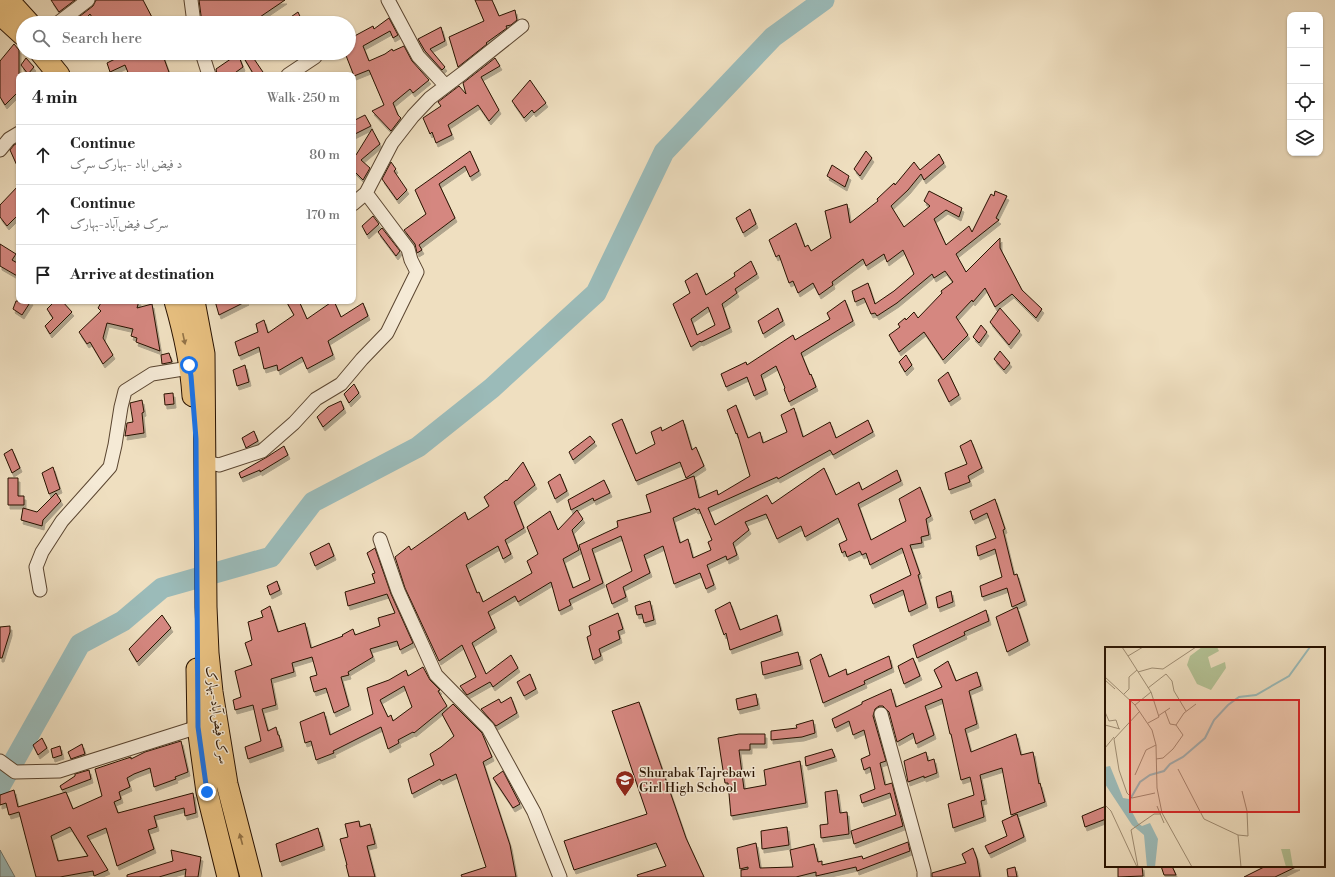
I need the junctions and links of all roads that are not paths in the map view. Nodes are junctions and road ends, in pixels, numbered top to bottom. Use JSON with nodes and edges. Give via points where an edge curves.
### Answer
{"nodes":[{"id":1,"x":8,"y":0,"type":"edge"},
{"id":2,"x":88,"y":0,"type":"edge"},
{"id":3,"x":191,"y":0,"type":"edge"},
{"id":4,"x":388,"y":0,"type":"edge"},
{"id":5,"x":0,"y":14,"type":"edge"},
{"id":6,"x":23,"y":16,"type":"edge"},
{"id":7,"x":67,"y":16,"type":"edge"},
{"id":8,"x":193,"y":16,"type":"edge"},
{"id":9,"x":522,"y":26,"type":"dead end"},
{"id":10,"x":16,"y":29,"type":"edge"},
{"id":11,"x":47,"y":60,"type":"edge"},
{"id":12,"x":60,"y":60,"type":"edge"},
{"id":13,"x":204,"y":60,"type":"edge"},
{"id":14,"x":310,"y":60,"type":"edge"},
{"id":15,"x":57,"y":72,"type":"edge"},
{"id":16,"x":70,"y":72,"type":"edge"},
{"id":17,"x":207,"y":72,"type":"edge"},
{"id":18,"x":292,"y":72,"type":"edge"},
{"id":19,"x":446,"y":86,"type":"junction"},
{"id":20,"x":16,"y":134,"type":"edge"},
{"id":21,"x":0,"y":150,"type":"edge"},
{"id":22,"x":366,"y":193,"type":"junction"},
{"id":23,"x":356,"y":201,"type":"edge"},
{"id":24,"x":176,"y":304,"type":"edge"},
{"id":25,"x":194,"y":304,"type":"edge"},
{"id":26,"x":197,"y":359,"type":"junction"},
{"id":27,"x":206,"y":462,"type":"junction"},
{"id":28,"x":201,"y":503,"type":"junction"},
{"id":29,"x":380,"y":539,"type":"dead end"},
{"id":30,"x":40,"y":590,"type":"dead end"},
{"id":31,"x":201,"y":610,"type":"junction"},
{"id":32,"x":881,"y":714,"type":"dead end"},
{"id":33,"x":198,"y":727,"type":"junction"},
{"id":34,"x":1,"y":761,"type":"edge"},
{"id":35,"x":228,"y":877,"type":"edge"},
{"id":36,"x":251,"y":877,"type":"edge"},
{"id":37,"x":560,"y":877,"type":"edge"},
{"id":38,"x":924,"y":877,"type":"edge"}],
"edges":[{"from":1,"to":6,"type":"main road"},
{"from":2,"to":7,"type":"street"},
{"from":3,"to":8,"type":"street"},
{"from":4,"to":19,"type":"street","via":[[418,56]]},
{"from":5,"to":10,"type":"main road"},
{"from":9,"to":19,"type":"street"},
{"from":11,"to":15,"type":"main road"},
{"from":12,"to":16,"type":"main road"},
{"from":13,"to":17,"type":"street"},
{"from":14,"to":18,"type":"street"},
{"from":19,"to":22,"type":"street","via":[[430,98],[392,143]]},
{"from":20,"to":21,"type":"street"},
{"from":22,"to":23,"type":"street"},
{"from":22,"to":27,"type":"street","via":[[408,249],[417,272],[387,333],[341,384],[316,399],[294,423],[262,451],[219,465]]},
{"from":24,"to":26,"type":"main road","one_way":true},
{"from":25,"to":26,"type":"main road"},
{"from":26,"to":27,"type":"main road"},
{"from":26,"to":28,"type":"main road","via":[[191,376]]},
{"from":26,"to":30,"type":"street","via":[[183,369],[152,374],[125,391],[110,467],[62,521],[42,552],[36,567]]},
{"from":27,"to":28,"type":"main road"},
{"from":28,"to":31,"type":"main road","name":"سرک فیض‌آباد-بهارک"},
{"from":29,"to":37,"type":"street","via":[[398,591],[436,675],[488,728],[534,812]]},
{"from":31,"to":33,"type":"main road","name":"سرک فیض‌آباد-بهارک"},
{"from":36,"to":31,"type":"main road","name":"سرک فیض‌آباد-بهارک","one_way":true,"via":[[227,784],[216,724]]},
{"from":32,"to":38,"type":"street"},
{"from":33,"to":34,"type":"street","via":[[59,771],[16,772]]},
{"from":33,"to":35,"type":"main road","name":"سرک فیض‌آباد-بهارک","via":[[207,792]]}]}
